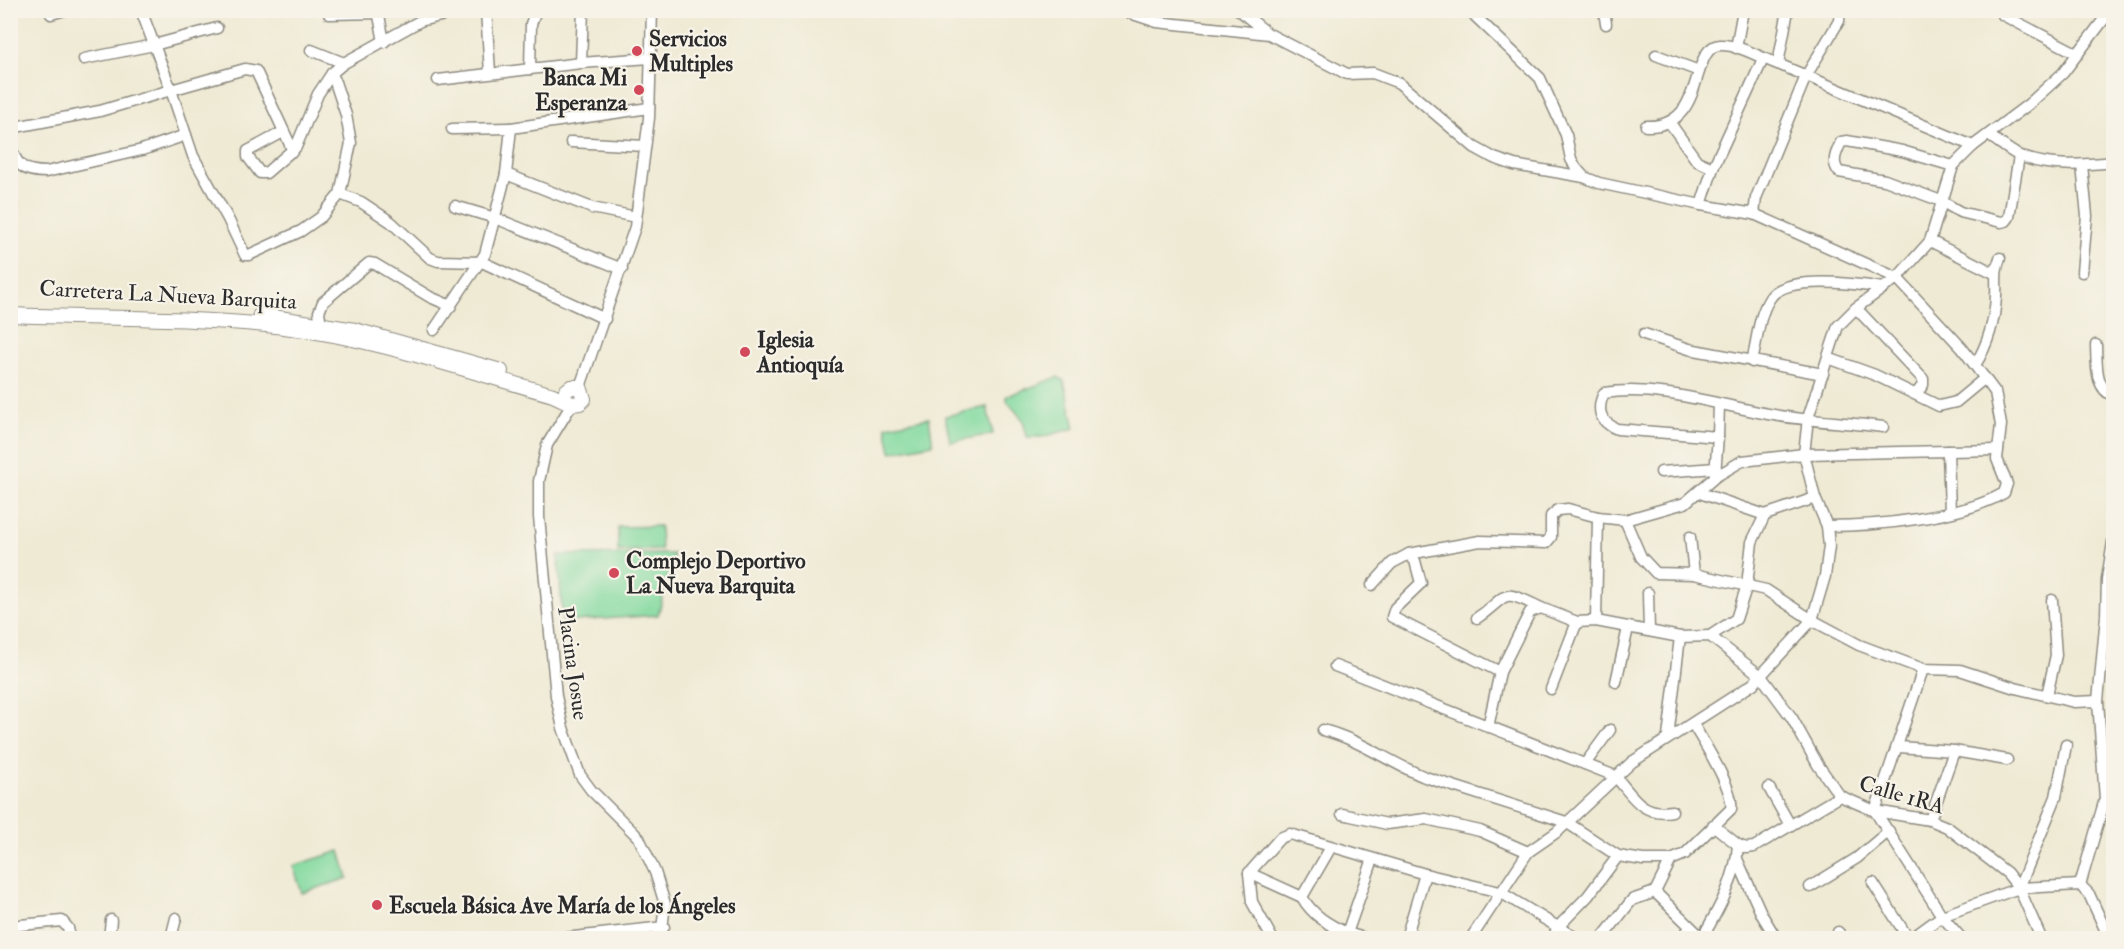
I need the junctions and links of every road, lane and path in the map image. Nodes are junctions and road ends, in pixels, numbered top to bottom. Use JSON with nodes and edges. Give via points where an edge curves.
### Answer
{"nodes":[{"id":1,"x":65,"y":10,"type":"edge"},
{"id":2,"x":141,"y":10,"type":"edge"},
{"id":3,"x":465,"y":10,"type":"edge"},
{"id":4,"x":486,"y":10,"type":"edge"},
{"id":5,"x":536,"y":10,"type":"edge"},
{"id":6,"x":583,"y":10,"type":"edge"},
{"id":7,"x":652,"y":10,"type":"edge"},
{"id":8,"x":1121,"y":10,"type":"edge"},
{"id":9,"x":1239,"y":10,"type":"edge"},
{"id":10,"x":1490,"y":10,"type":"edge"},
{"id":11,"x":1604,"y":10,"type":"edge"},
{"id":12,"x":1743,"y":10,"type":"edge"},
{"id":13,"x":1788,"y":10,"type":"edge"},
{"id":14,"x":1840,"y":10,"type":"edge"},
{"id":15,"x":2111,"y":10,"type":"edge"},
{"id":16,"x":378,"y":12,"type":"edge"},
{"id":17,"x":51,"y":14,"type":"dead end"},
{"id":18,"x":329,"y":14,"type":"dead end"},
{"id":19,"x":1473,"y":14,"type":"edge"},
{"id":20,"x":2003,"y":15,"type":"dead end"},
{"id":21,"x":1606,"y":24,"type":"dead end"},
{"id":22,"x":217,"y":28,"type":"dead end"},
{"id":23,"x":1269,"y":34,"type":"junction"},
{"id":24,"x":384,"y":42,"type":"junction"},
{"id":25,"x":154,"y":45,"type":"junction"},
{"id":26,"x":1736,"y":48,"type":"junction"},
{"id":27,"x":311,"y":50,"type":"dead end"},
{"id":28,"x":2078,"y":54,"type":"junction"},
{"id":29,"x":1656,"y":55,"type":"dead end"},
{"id":30,"x":650,"y":58,"type":"junction"},
{"id":31,"x":84,"y":59,"type":"dead end"},
{"id":32,"x":1763,"y":59,"type":"junction"},
{"id":33,"x":344,"y":63,"type":"junction"},
{"id":34,"x":581,"y":63,"type":"junction"},
{"id":35,"x":1778,"y":64,"type":"junction"},
{"id":36,"x":530,"y":69,"type":"junction"},
{"id":37,"x":1699,"y":71,"type":"junction"},
{"id":38,"x":332,"y":73,"type":"junction"},
{"id":39,"x":490,"y":73,"type":"junction"},
{"id":40,"x":1806,"y":76,"type":"junction"},
{"id":41,"x":438,"y":80,"type":"dead end"},
{"id":42,"x":171,"y":90,"type":"junction"},
{"id":43,"x":649,"y":108,"type":"junction"},
{"id":44,"x":1670,"y":123,"type":"junction"},
{"id":45,"x":1646,"y":126,"type":"dead end"},
{"id":46,"x":10,"y":128,"type":"edge"},
{"id":47,"x":511,"y":128,"type":"junction"},
{"id":48,"x":452,"y":129,"type":"dead end"},
{"id":49,"x":283,"y":132,"type":"junction"},
{"id":50,"x":186,"y":135,"type":"junction"},
{"id":51,"x":1988,"y":135,"type":"junction"},
{"id":52,"x":571,"y":142,"type":"dead end"},
{"id":53,"x":10,"y":144,"type":"edge"},
{"id":54,"x":645,"y":146,"type":"junction"},
{"id":55,"x":1973,"y":146,"type":"junction"},
{"id":56,"x":293,"y":151,"type":"junction"},
{"id":57,"x":2019,"y":156,"type":"junction"},
{"id":58,"x":2114,"y":162,"type":"edge"},
{"id":59,"x":2082,"y":165,"type":"junction"},
{"id":60,"x":1953,"y":166,"type":"junction"},
{"id":61,"x":1713,"y":168,"type":"junction"},
{"id":62,"x":506,"y":174,"type":"junction"},
{"id":63,"x":1584,"y":177,"type":"junction"},
{"id":64,"x":340,"y":194,"type":"junction"},
{"id":65,"x":1941,"y":201,"type":"junction"},
{"id":66,"x":1701,"y":205,"type":"junction"},
{"id":67,"x":455,"y":206,"type":"dead end"},
{"id":68,"x":1754,"y":214,"type":"junction"},
{"id":69,"x":636,"y":217,"type":"junction"},
{"id":70,"x":495,"y":218,"type":"junction"},
{"id":71,"x":1930,"y":241,"type":"junction"},
{"id":72,"x":2000,"y":258,"type":"dead end"},
{"id":73,"x":482,"y":262,"type":"junction"},
{"id":74,"x":622,"y":269,"type":"junction"},
{"id":75,"x":2082,"y":272,"type":"dead end"},
{"id":76,"x":1994,"y":273,"type":"junction"},
{"id":77,"x":1897,"y":278,"type":"junction"},
{"id":78,"x":1883,"y":288,"type":"junction"},
{"id":79,"x":451,"y":306,"type":"junction"},
{"id":80,"x":10,"y":307,"type":"edge"},
{"id":81,"x":1856,"y":308,"type":"junction"},
{"id":82,"x":10,"y":315,"type":"edge"},
{"id":83,"x":202,"y":316,"type":"junction"},
{"id":84,"x":604,"y":319,"type":"junction"},
{"id":85,"x":286,"y":322,"type":"junction"},
{"id":86,"x":321,"y":324,"type":"junction"},
{"id":87,"x":434,"y":330,"type":"dead end"},
{"id":88,"x":1644,"y":334,"type":"dead end"},
{"id":89,"x":2096,"y":345,"type":"dead end"},
{"id":90,"x":1827,"y":358,"type":"junction"},
{"id":91,"x":1752,"y":362,"type":"junction"},
{"id":92,"x":1975,"y":364,"type":"junction"},
{"id":93,"x":1823,"y":374,"type":"junction"},
{"id":94,"x":1985,"y":378,"type":"junction"},
{"id":95,"x":580,"y":387,"type":"joint"},
{"id":96,"x":1916,"y":394,"type":"junction"},
{"id":97,"x":2114,"y":396,"type":"edge"},
{"id":98,"x":568,"y":398,"type":"junction"},
{"id":99,"x":1719,"y":404,"type":"junction"},
{"id":100,"x":1808,"y":418,"type":"junction"},
{"id":101,"x":1883,"y":427,"type":"dead end"},
{"id":102,"x":1718,"y":437,"type":"junction"},
{"id":103,"x":1997,"y":450,"type":"junction"},
{"id":104,"x":1948,"y":451,"type":"junction"},
{"id":105,"x":1804,"y":454,"type":"junction"},
{"id":106,"x":1661,"y":472,"type":"dead end"},
{"id":107,"x":1715,"y":473,"type":"junction"},
{"id":108,"x":1700,"y":493,"type":"junction"},
{"id":109,"x":1815,"y":498,"type":"junction"},
{"id":110,"x":1950,"y":512,"type":"junction"},
{"id":111,"x":1765,"y":514,"type":"junction"},
{"id":112,"x":1598,"y":517,"type":"junction"},
{"id":113,"x":1625,"y":520,"type":"junction"},
{"id":114,"x":1827,"y":526,"type":"junction"},
{"id":115,"x":2114,"y":536,"type":"edge"},
{"id":116,"x":1690,"y":537,"type":"dead end"},
{"id":117,"x":1409,"y":554,"type":"junction"},
{"id":118,"x":1694,"y":573,"type":"junction"},
{"id":119,"x":1372,"y":585,"type":"dead end"},
{"id":120,"x":1747,"y":585,"type":"junction"},
{"id":121,"x":1648,"y":593,"type":"dead end"},
{"id":122,"x":2052,"y":600,"type":"dead end"},
{"id":123,"x":1542,"y":608,"type":"junction"},
{"id":124,"x":1477,"y":618,"type":"dead end"},
{"id":125,"x":1812,"y":620,"type":"junction"},
{"id":126,"x":1596,"y":621,"type":"junction"},
{"id":127,"x":1577,"y":622,"type":"junction"},
{"id":128,"x":1628,"y":628,"type":"junction"},
{"id":129,"x":1649,"y":632,"type":"junction"},
{"id":130,"x":1710,"y":636,"type":"junction"},
{"id":131,"x":1680,"y":637,"type":"junction"},
{"id":132,"x":1335,"y":666,"type":"dead end"},
{"id":133,"x":1923,"y":669,"type":"junction"},
{"id":134,"x":1500,"y":672,"type":"junction"},
{"id":135,"x":1761,"y":676,"type":"junction"},
{"id":136,"x":1616,"y":682,"type":"dead end"},
{"id":137,"x":1551,"y":689,"type":"dead end"},
{"id":138,"x":2047,"y":695,"type":"junction"},
{"id":139,"x":2098,"y":701,"type":"junction"},
{"id":140,"x":1693,"y":724,"type":"junction"},
{"id":141,"x":1488,"y":727,"type":"junction"},
{"id":142,"x":1323,"y":730,"type":"dead end"},
{"id":143,"x":1610,"y":730,"type":"dead end"},
{"id":144,"x":1668,"y":737,"type":"junction"},
{"id":145,"x":2066,"y":745,"type":"dead end"},
{"id":146,"x":1899,"y":747,"type":"junction"},
{"id":147,"x":1954,"y":751,"type":"junction"},
{"id":148,"x":2007,"y":760,"type":"dead end"},
{"id":149,"x":1585,"y":764,"type":"junction"},
{"id":150,"x":1616,"y":776,"type":"junction"},
{"id":151,"x":1769,"y":788,"type":"dead end"},
{"id":152,"x":1840,"y":796,"type":"junction"},
{"id":153,"x":2109,"y":796,"type":"edge"},
{"id":154,"x":1672,"y":811,"type":"dead end"},
{"id":155,"x":1875,"y":811,"type":"junction"},
{"id":156,"x":1342,"y":814,"type":"dead end"},
{"id":157,"x":1930,"y":820,"type":"junction"},
{"id":158,"x":1566,"y":822,"type":"junction"},
{"id":159,"x":1713,"y":825,"type":"junction"},
{"id":160,"x":1790,"y":825,"type":"junction"},
{"id":161,"x":1889,"y":831,"type":"junction"},
{"id":162,"x":1738,"y":845,"type":"junction"},
{"id":163,"x":1331,"y":847,"type":"junction"},
{"id":164,"x":1528,"y":852,"type":"junction"},
{"id":165,"x":1618,"y":856,"type":"junction"},
{"id":166,"x":1373,"y":859,"type":"junction"},
{"id":167,"x":1737,"y":859,"type":"junction"},
{"id":168,"x":1671,"y":860,"type":"junction"},
{"id":169,"x":1249,"y":873,"type":"junction"},
{"id":170,"x":1425,"y":874,"type":"junction"},
{"id":171,"x":1873,"y":883,"type":"dead end"},
{"id":172,"x":2080,"y":885,"type":"junction"},
{"id":173,"x":1810,"y":887,"type":"dead end"},
{"id":174,"x":2019,"y":888,"type":"junction"},
{"id":175,"x":1500,"y":891,"type":"junction"},
{"id":176,"x":1654,"y":892,"type":"junction"},
{"id":177,"x":1302,"y":897,"type":"junction"},
{"id":178,"x":1942,"y":916,"type":"junction"},
{"id":179,"x":176,"y":918,"type":"dead end"},
{"id":180,"x":111,"y":920,"type":"dead end"},
{"id":181,"x":10,"y":926,"type":"edge"},
{"id":182,"x":664,"y":927,"type":"junction"},
{"id":183,"x":1558,"y":927,"type":"junction"},
{"id":184,"x":1692,"y":928,"type":"junction"},
{"id":185,"x":2110,"y":934,"type":"edge"},
{"id":186,"x":1357,"y":937,"type":"edge"},
{"id":187,"x":1702,"y":938,"type":"edge"},
{"id":188,"x":70,"y":939,"type":"edge"},
{"id":189,"x":109,"y":939,"type":"edge"},
{"id":190,"x":171,"y":939,"type":"edge"},
{"id":191,"x":565,"y":939,"type":"edge"},
{"id":192,"x":661,"y":939,"type":"edge"},
{"id":193,"x":1272,"y":939,"type":"edge"},
{"id":194,"x":1406,"y":939,"type":"edge"},
{"id":195,"x":1471,"y":939,"type":"edge"},
{"id":196,"x":1553,"y":939,"type":"edge"},
{"id":197,"x":1576,"y":939,"type":"edge"},
{"id":198,"x":1602,"y":939,"type":"edge"},
{"id":199,"x":1680,"y":939,"type":"edge"},
{"id":200,"x":1776,"y":939,"type":"edge"},
{"id":201,"x":1910,"y":939,"type":"edge"},
{"id":202,"x":1961,"y":939,"type":"edge"},
{"id":203,"x":2041,"y":939,"type":"edge"}],
"edges":[{"from":1,"to":17,"type":"street"},
{"from":2,"to":25,"type":"street"},
{"from":3,"to":24,"type":"street","via":[[420,21]]},
{"from":4,"to":39,"type":"street"},
{"from":5,"to":36,"type":"street","via":[[531,24]]},
{"from":6,"to":34,"type":"street"},
{"from":7,"to":30,"type":"street"},
{"from":8,"to":23,"type":"street","via":[[1156,22]]},
{"from":9,"to":23,"type":"street"},
{"from":10,"to":19,"type":"street"},
{"from":11,"to":21,"type":"street"},
{"from":12,"to":26,"type":"street"},
{"from":13,"to":35,"type":"street"},
{"from":14,"to":40,"type":"street","via":[[1839,21]]},
{"from":15,"to":28,"type":"street"},
{"from":16,"to":18,"type":"street"},
{"from":16,"to":24,"type":"street"},
{"from":19,"to":63,"type":"street","via":[[1540,78],[1566,135],[1571,159]]},
{"from":20,"to":28,"type":"street"},
{"from":22,"to":25,"type":"street"},
{"from":23,"to":63,"type":"street","via":[[1347,74],[1373,73],[1399,83],[1474,147],[1494,158]]},
{"from":24,"to":33,"type":"street"},
{"from":25,"to":31,"type":"street"},
{"from":25,"to":42,"type":"street"},
{"from":26,"to":32,"type":"street"},
{"from":26,"to":37,"type":"street","via":[[1716,46]]},
{"from":27,"to":33,"type":"street"},
{"from":28,"to":51,"type":"street","via":[[2029,104]]},
{"from":29,"to":37,"type":"street"},
{"from":30,"to":34,"type":"street"},
{"from":30,"to":43,"type":"street"},
{"from":32,"to":35,"type":"street"},
{"from":32,"to":61,"type":"street"},
{"from":33,"to":38,"type":"street"},
{"from":34,"to":36,"type":"street"},
{"from":35,"to":40,"type":"street"},
{"from":36,"to":39,"type":"street"},
{"from":37,"to":44,"type":"street","via":[[1682,114]]},
{"from":38,"to":56,"type":"street","via":[[318,94]]},
{"from":38,"to":64,"type":"street","via":[[351,143]]},
{"from":39,"to":41,"type":"street"},
{"from":40,"to":55,"type":"street"},
{"from":40,"to":68,"type":"street","via":[[1755,198]]},
{"from":42,"to":46,"type":"street","via":[[100,111]]},
{"from":42,"to":49,"type":"street","via":[[245,69],[256,71]]},
{"from":42,"to":50,"type":"street"},
{"from":43,"to":47,"type":"street"},
{"from":43,"to":54,"type":"street"},
{"from":44,"to":45,"type":"street"},
{"from":44,"to":61,"type":"street","via":[[1697,161]]},
{"from":47,"to":48,"type":"street"},
{"from":47,"to":62,"type":"street"},
{"from":49,"to":56,"type":"street"},
{"from":49,"to":56,"type":"street","via":[[248,151],[248,157],[262,173]]},
{"from":50,"to":53,"type":"street","via":[[142,150],[45,172],[24,168]]},
{"from":50,"to":64,"type":"street","via":[[245,255],[301,231],[321,217]]},
{"from":51,"to":55,"type":"street"},
{"from":51,"to":57,"type":"street"},
{"from":52,"to":54,"type":"street"},
{"from":54,"to":69,"type":"street"},
{"from":55,"to":60,"type":"street"},
{"from":57,"to":59,"type":"street"},
{"from":57,"to":65,"type":"street","via":[[2006,221],[1960,212]]},
{"from":58,"to":59,"type":"street"},
{"from":59,"to":75,"type":"street","via":[[2087,216]]},
{"from":60,"to":65,"type":"street"},
{"from":60,"to":65,"type":"street","via":[[1847,141],[1841,142],[1835,155],[1834,167],[1839,172],[1885,180]]},
{"from":61,"to":66,"type":"street"},
{"from":62,"to":69,"type":"street","via":[[592,208]]},
{"from":62,"to":70,"type":"street"},
{"from":63,"to":66,"type":"street"},
{"from":64,"to":73,"type":"street","via":[[361,202],[391,222],[430,258]]},
{"from":65,"to":71,"type":"street"},
{"from":66,"to":68,"type":"street"},
{"from":67,"to":70,"type":"street"},
{"from":68,"to":77,"type":"street"},
{"from":69,"to":74,"type":"street"},
{"from":70,"to":73,"type":"street"},
{"from":70,"to":74,"type":"street"},
{"from":71,"to":76,"type":"street"},
{"from":71,"to":77,"type":"street"},
{"from":72,"to":76,"type":"street"},
{"from":73,"to":79,"type":"street"},
{"from":73,"to":84,"type":"street"},
{"from":74,"to":84,"type":"street"},
{"from":76,"to":92,"type":"street","via":[[1994,319],[1983,353]]},
{"from":77,"to":78,"type":"street"},
{"from":77,"to":92,"type":"street"},
{"from":78,"to":81,"type":"street"},
{"from":78,"to":91,"type":"street","via":[[1830,284],[1780,288],[1770,297],[1763,313]]},
{"from":79,"to":86,"type":"street","via":[[369,263],[323,302]]},
{"from":79,"to":87,"type":"street"},
{"from":80,"to":83,"type":"street","name":"Carretera La Nueva Barquita"},
{"from":81,"to":90,"type":"street","via":[[1838,326]]},
{"from":81,"to":96,"type":"street","via":[[1923,379]]},
{"from":82,"to":83,"type":"street","name":"Carretera La Nueva Barquita"},
{"from":83,"to":85,"type":"street","name":"Carretera La Nueva Barquita"},
{"from":84,"to":95,"type":"street"},
{"from":85,"to":86,"type":"street","name":"Carretera La Nueva Barquita"},
{"from":85,"to":98,"type":"street","name":"Carretera La Nueva Barquita"},
{"from":86,"to":98,"type":"street","name":"Carretera La Nueva Barquita","via":[[423,347]]},
{"from":88,"to":91,"type":"street","via":[[1689,350]]},
{"from":89,"to":97,"type":"street","via":[[2099,384]]},
{"from":90,"to":93,"type":"street"},
{"from":90,"to":96,"type":"street","via":[[1865,370]]},
{"from":91,"to":93,"type":"street"},
{"from":92,"to":94,"type":"street"},
{"from":93,"to":100,"type":"street"},
{"from":94,"to":96,"type":"street","via":[[1948,406],[1939,406]]},
{"from":94,"to":103,"type":"street","via":[[1995,392],[2000,411]]},
{"from":95,"to":98,"type":"street","via":[[571,387]]},
{"from":98,"to":182,"type":"street","name":"Placina Josue","via":[[547,445],[539,482],[556,696],[580,775],[639,838],[647,855],[665,904]]},
{"from":99,"to":100,"type":"street"},
{"from":99,"to":102,"type":"street"},
{"from":99,"to":102,"type":"street","via":[[1649,391],[1604,393],[1600,402],[1605,424],[1617,429]]},
{"from":100,"to":101,"type":"street"},
{"from":100,"to":105,"type":"street"},
{"from":102,"to":107,"type":"street"},
{"from":103,"to":104,"type":"street"},
{"from":103,"to":110,"type":"street","via":[[2007,484],[2004,493]]},
{"from":104,"to":105,"type":"street"},
{"from":104,"to":110,"type":"street"},
{"from":105,"to":107,"type":"street","via":[[1742,461]]},
{"from":105,"to":109,"type":"street"},
{"from":106,"to":107,"type":"street"},
{"from":107,"to":108,"type":"street"},
{"from":108,"to":111,"type":"street"},
{"from":108,"to":113,"type":"street","via":[[1685,503]]},
{"from":109,"to":111,"type":"street"},
{"from":109,"to":114,"type":"street"},
{"from":110,"to":114,"type":"street","via":[[1929,518]]},
{"from":111,"to":120,"type":"street","via":[[1752,542]]},
{"from":112,"to":113,"type":"street"},
{"from":112,"to":117,"type":"street","via":[[1558,510],[1551,516],[1551,537],[1546,543],[1480,541]]},
{"from":112,"to":126,"type":"street"},
{"from":113,"to":118,"type":"street","via":[[1641,557],[1652,570],[1661,574]]},
{"from":114,"to":125,"type":"street","via":[[1825,576]]},
{"from":115,"to":139,"type":"street"},
{"from":116,"to":118,"type":"street"},
{"from":117,"to":119,"type":"street","via":[[1392,563]]},
{"from":117,"to":134,"type":"street","via":[[1421,584],[1395,608],[1392,617]]},
{"from":118,"to":120,"type":"street"},
{"from":120,"to":125,"type":"street","via":[[1771,592]]},
{"from":120,"to":130,"type":"street","via":[[1735,621]]},
{"from":121,"to":129,"type":"street"},
{"from":122,"to":138,"type":"street","via":[[2056,655]]},
{"from":123,"to":124,"type":"street","via":[[1518,596],[1507,596]]},
{"from":123,"to":127,"type":"street"},
{"from":123,"to":134,"type":"street","via":[[1530,612]]},
{"from":125,"to":133,"type":"street","via":[[1859,645]]},
{"from":125,"to":135,"type":"street"},
{"from":126,"to":127,"type":"street"},
{"from":126,"to":128,"type":"street"},
{"from":127,"to":137,"type":"street"},
{"from":128,"to":129,"type":"street"},
{"from":128,"to":136,"type":"street"},
{"from":129,"to":131,"type":"street"},
{"from":130,"to":131,"type":"street"},
{"from":130,"to":135,"type":"street","name":"Calle 1RA"},
{"from":131,"to":144,"type":"street"},
{"from":132,"to":141,"type":"street"},
{"from":133,"to":138,"type":"street","via":[[1960,670]]},
{"from":133,"to":146,"type":"street"},
{"from":134,"to":141,"type":"street"},
{"from":135,"to":140,"type":"street"},
{"from":135,"to":152,"type":"street","name":"Calle 1RA"},
{"from":138,"to":139,"type":"street","via":[[2074,702]]},
{"from":139,"to":153,"type":"street"},
{"from":140,"to":144,"type":"street"},
{"from":140,"to":159,"type":"street","via":[[1718,768],[1732,804]]},
{"from":141,"to":149,"type":"street"},
{"from":142,"to":158,"type":"street","via":[[1357,741],[1406,770]]},
{"from":143,"to":149,"type":"street"},
{"from":144,"to":150,"type":"street"},
{"from":145,"to":174,"type":"street","via":[[2056,797]]},
{"from":146,"to":147,"type":"street"},
{"from":146,"to":155,"type":"street"},
{"from":147,"to":148,"type":"street"},
{"from":147,"to":157,"type":"street"},
{"from":149,"to":150,"type":"street"},
{"from":150,"to":154,"type":"street","via":[[1645,808],[1655,814]]},
{"from":150,"to":158,"type":"street"},
{"from":151,"to":160,"type":"street"},
{"from":152,"to":155,"type":"street","name":"Calle 1RA"},
{"from":152,"to":160,"type":"street"},
{"from":153,"to":172,"type":"street"},
{"from":155,"to":157,"type":"street","name":"Calle 1RA"},
{"from":155,"to":161,"type":"street"},
{"from":156,"to":164,"type":"street","via":[[1387,824],[1426,819],[1480,831]]},
{"from":157,"to":174,"type":"street","name":"Calle 1RA","via":[[1947,827],[1984,854]]},
{"from":158,"to":164,"type":"street"},
{"from":158,"to":165,"type":"street"},
{"from":159,"to":162,"type":"street"},
{"from":159,"to":168,"type":"street","via":[[1685,854]]},
{"from":160,"to":162,"type":"street","via":[[1754,847]]},
{"from":161,"to":173,"type":"street","via":[[1857,858]]},
{"from":161,"to":178,"type":"street"},
{"from":162,"to":167,"type":"street"},
{"from":163,"to":166,"type":"street"},
{"from":163,"to":169,"type":"street","via":[[1285,835]]},
{"from":163,"to":177,"type":"street"},
{"from":164,"to":175,"type":"street"},
{"from":165,"to":168,"type":"street"},
{"from":165,"to":183,"type":"street"},
{"from":166,"to":170,"type":"street"},
{"from":166,"to":186,"type":"street"},
{"from":167,"to":187,"type":"street","via":[[1722,904]]},
{"from":167,"to":200,"type":"street"},
{"from":168,"to":176,"type":"street"},
{"from":169,"to":177,"type":"street"},
{"from":169,"to":193,"type":"street","via":[[1252,902]]},
{"from":170,"to":175,"type":"street"},
{"from":170,"to":194,"type":"street"},
{"from":171,"to":201,"type":"street"},
{"from":172,"to":174,"type":"street"},
{"from":172,"to":185,"type":"street"},
{"from":174,"to":178,"type":"street"},
{"from":174,"to":203,"type":"street","name":"Calle 1RA"},
{"from":175,"to":183,"type":"street"},
{"from":175,"to":195,"type":"street"},
{"from":176,"to":184,"type":"street"},
{"from":176,"to":198,"type":"street","via":[[1632,900]]},
{"from":177,"to":186,"type":"street","via":[[1330,925]]},
{"from":178,"to":201,"type":"street"},
{"from":178,"to":202,"type":"street"},
{"from":179,"to":190,"type":"street"},
{"from":180,"to":189,"type":"street"},
{"from":181,"to":188,"type":"street","via":[[62,921],[69,928]]},
{"from":182,"to":191,"type":"street"},
{"from":182,"to":192,"type":"street","name":"Placina Josue"},
{"from":183,"to":196,"type":"street"},
{"from":183,"to":197,"type":"street"},
{"from":184,"to":187,"type":"street"},
{"from":184,"to":199,"type":"street"}]}
